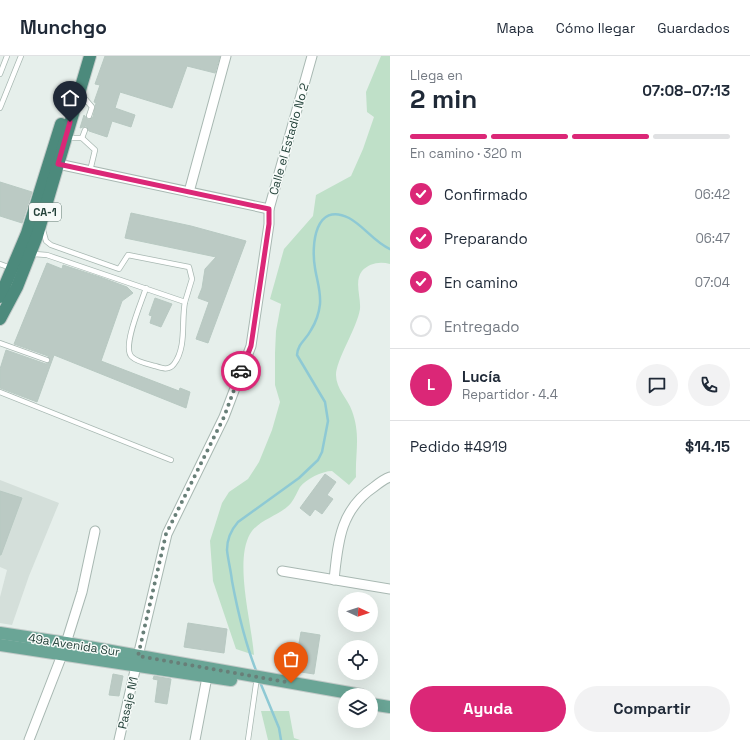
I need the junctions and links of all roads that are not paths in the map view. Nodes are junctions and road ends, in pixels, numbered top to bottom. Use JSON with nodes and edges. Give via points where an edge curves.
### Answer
{"nodes":[{"id":1,"x":7,"y":56,"type":"edge"},
{"id":2,"x":21,"y":56,"type":"edge"},
{"id":3,"x":82,"y":56,"type":"edge"},
{"id":4,"x":90,"y":56,"type":"edge"},
{"id":5,"x":226,"y":56,"type":"edge"},
{"id":6,"x":312,"y":56,"type":"edge"},
{"id":7,"x":0,"y":74,"type":"edge"},
{"id":8,"x":79,"y":92,"type":"junction"},
{"id":9,"x":0,"y":108,"type":"edge"},
{"id":10,"x":89,"y":116,"type":"dead end"},
{"id":11,"x":85,"y":130,"type":"dead end"},
{"id":12,"x":66,"y":138,"type":"junction"},
{"id":13,"x":82,"y":138,"type":"junction"},
{"id":14,"x":58,"y":164,"type":"junction"},
{"id":15,"x":90,"y":171,"type":"junction"},
{"id":16,"x":188,"y":192,"type":"junction"},
{"id":17,"x":269,"y":209,"type":"junction"},
{"id":18,"x":43,"y":220,"type":"junction"},
{"id":19,"x":29,"y":259,"type":"junction"},
{"id":20,"x":0,"y":264,"type":"edge"},
{"id":21,"x":13,"y":268,"type":"junction"},
{"id":22,"x":146,"y":288,"type":"junction"},
{"id":23,"x":0,"y":297,"type":"edge"},
{"id":24,"x":185,"y":302,"type":"junction"},
{"id":25,"x":0,"y":319,"type":"edge"},
{"id":26,"x":0,"y":343,"type":"edge"},
{"id":27,"x":46,"y":360,"type":"dead end"},
{"id":28,"x":0,"y":392,"type":"edge"},
{"id":29,"x":171,"y":460,"type":"dead end"},
{"id":30,"x":390,"y":477,"type":"edge"},
{"id":31,"x":95,"y":531,"type":"dead end"},
{"id":32,"x":282,"y":571,"type":"dead end"},
{"id":33,"x":334,"y":580,"type":"junction"},
{"id":34,"x":390,"y":589,"type":"edge"},
{"id":35,"x":0,"y":633,"type":"edge"},
{"id":36,"x":66,"y":643,"type":"junction"},
{"id":37,"x":0,"y":645,"type":"edge"},
{"id":38,"x":62,"y":655,"type":"junction"},
{"id":39,"x":137,"y":661,"type":"junction"},
{"id":40,"x":207,"y":677,"type":"junction"},
{"id":41,"x":255,"y":681,"type":"junction"},
{"id":42,"x":278,"y":684,"type":"junction"},
{"id":43,"x":338,"y":692,"type":"edge"},
{"id":44,"x":338,"y":697,"type":"edge"},
{"id":45,"x":378,"y":698,"type":"edge"},
{"id":46,"x":390,"y":700,"type":"edge"},
{"id":47,"x":378,"y":705,"type":"edge"},
{"id":48,"x":390,"y":708,"type":"edge"},
{"id":49,"x":29,"y":740,"type":"edge"},
{"id":50,"x":119,"y":740,"type":"edge"},
{"id":51,"x":195,"y":740,"type":"edge"},
{"id":52,"x":248,"y":740,"type":"edge"}],
"edges":[{"from":1,"to":7,"type":"lane"},
{"from":2,"to":9,"type":"lane"},
{"from":3,"to":21,"type":"highway","number":"CA-1","via":[[27,233]]},
{"from":4,"to":8,"type":"highway","number":"CA-1"},
{"from":5,"to":16,"type":"street"},
{"from":6,"to":17,"type":"street","name":"Calle el Estadio No 2"},
{"from":8,"to":10,"type":"lane","via":[[92,107]]},
{"from":8,"to":12,"type":"highway","number":"CA-1"},
{"from":11,"to":13,"type":"lane"},
{"from":12,"to":13,"type":"lane"},
{"from":12,"to":14,"type":"highway","number":"CA-1"},
{"from":13,"to":15,"type":"lane","via":[[95,150]]},
{"from":14,"to":15,"type":"street"},
{"from":14,"to":18,"type":"highway","number":"CA-1"},
{"from":15,"to":16,"type":"street"},
{"from":16,"to":17,"type":"street"},
{"from":17,"to":39,"type":"street","name":"Calle el Estadio No 2","via":[[251,346],[224,417],[166,534]]},
{"from":18,"to":19,"type":"highway","number":"CA-1"},
{"from":18,"to":24,"type":"lane","via":[[44,236],[51,245],[119,269],[128,255],[188,267],[192,279]]},
{"from":19,"to":22,"type":"lane","via":[[34,254],[47,255]]},
{"from":19,"to":25,"type":"highway","number":"CA-1"},
{"from":20,"to":21,"type":"lane"},
{"from":21,"to":23,"type":"highway","number":"CA-1"},
{"from":22,"to":24,"type":"lane"},
{"from":22,"to":24,"type":"lane","via":[[128,350],[132,357],[162,369],[174,365],[182,344]]},
{"from":26,"to":27,"type":"lane"},
{"from":28,"to":29,"type":"lane"},
{"from":30,"to":33,"type":"street","via":[[367,492],[348,515],[339,538]]},
{"from":31,"to":36,"type":"street","via":[[82,592]]},
{"from":32,"to":33,"type":"street"},
{"from":33,"to":34,"type":"street"},
{"from":35,"to":36,"type":"main road","name":"49a Avenida Sur"},
{"from":36,"to":39,"type":"main road","name":"49a Avenida Sur"},
{"from":37,"to":38,"type":"main road","name":"49a Avenida Sur"},
{"from":38,"to":39,"type":"main road","name":"49a Avenida Sur"},
{"from":38,"to":49,"type":"street"},
{"from":39,"to":40,"type":"main road","name":"49a Avenida Sur"},
{"from":39,"to":41,"type":"main road","name":"49a Avenida Sur"},
{"from":39,"to":50,"type":"street","name":"Pasaje N1"},
{"from":40,"to":41,"type":"main road","name":"49a Avenida Sur"},
{"from":40,"to":51,"type":"street"},
{"from":41,"to":42,"type":"main road","name":"49a Avenida Sur"},
{"from":41,"to":52,"type":"lane"},
{"from":42,"to":43,"type":"main road","name":"49a Avenida Sur"},
{"from":42,"to":44,"type":"main road","name":"49a Avenida Sur"},
{"from":45,"to":46,"type":"main road"},
{"from":47,"to":48,"type":"main road"}]}
